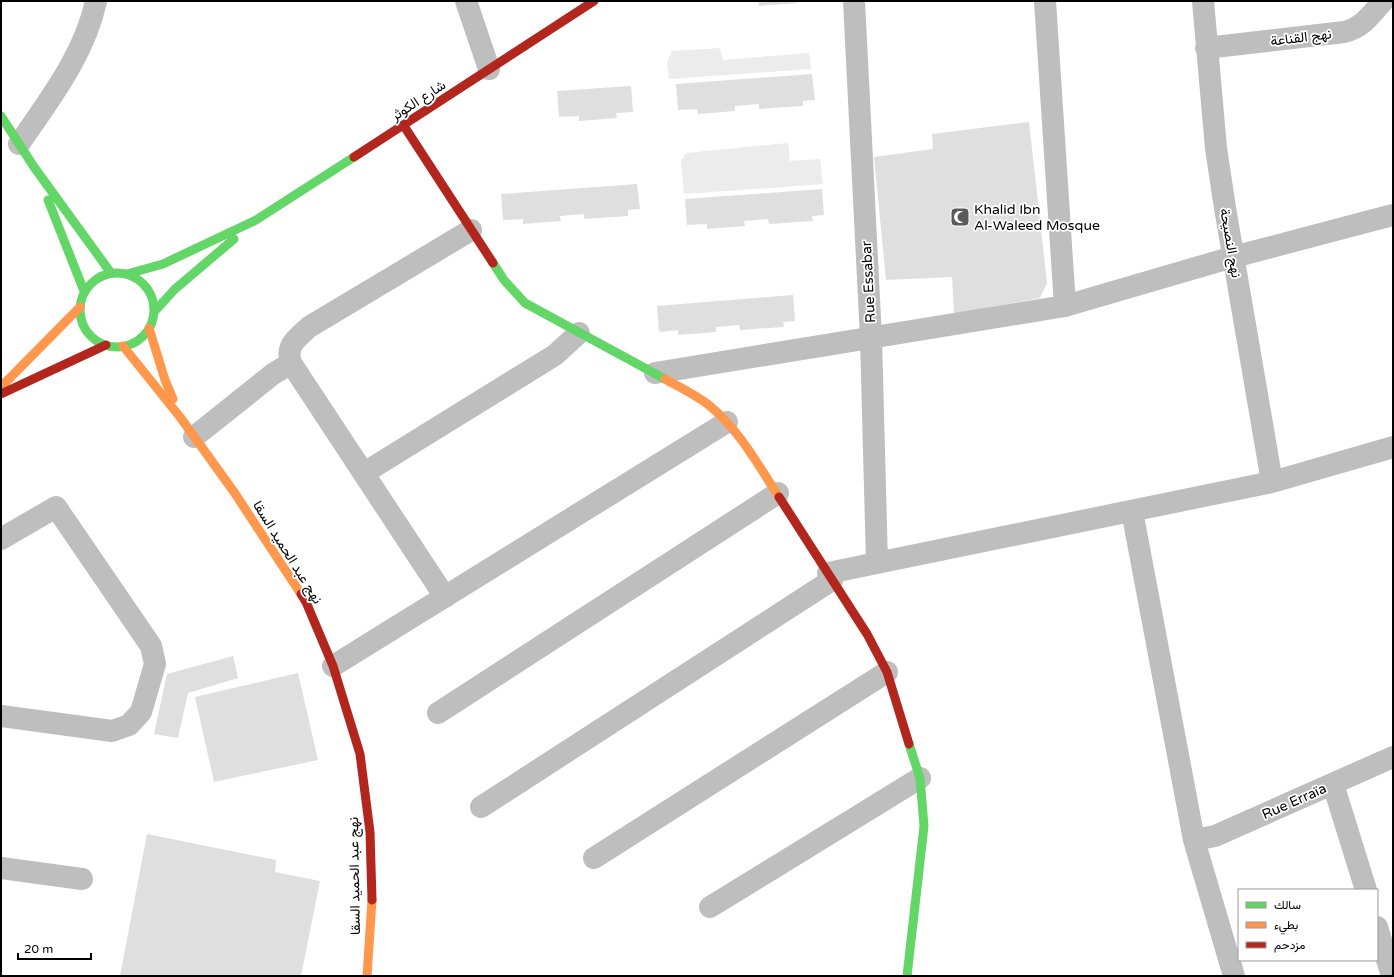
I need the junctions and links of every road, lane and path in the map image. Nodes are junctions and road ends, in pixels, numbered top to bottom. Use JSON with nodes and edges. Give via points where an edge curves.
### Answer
{"nodes":[{"id":1,"x":96,"y":1,"type":"edge"},
{"id":2,"x":466,"y":1,"type":"edge"},
{"id":3,"x":594,"y":1,"type":"edge"},
{"id":4,"x":854,"y":1,"type":"edge"},
{"id":5,"x":1045,"y":1,"type":"edge"},
{"id":6,"x":1203,"y":1,"type":"edge"},
{"id":7,"x":1383,"y":1,"type":"edge"},
{"id":8,"x":1206,"y":48,"type":"junction"},
{"id":9,"x":489,"y":69,"type":"junction"},
{"id":10,"x":1,"y":116,"type":"edge"},
{"id":11,"x":404,"y":126,"type":"junction"},
{"id":12,"x":19,"y":144,"type":"junction"},
{"id":13,"x":34,"y":167,"type":"junction"},
{"id":14,"x":1393,"y":216,"type":"edge"},
{"id":15,"x":256,"y":220,"type":"junction"},
{"id":16,"x":471,"y":230,"type":"junction"},
{"id":17,"x":1233,"y":257,"type":"junction"},
{"id":18,"x":111,"y":273,"type":"junction"},
{"id":19,"x":127,"y":274,"type":"junction"},
{"id":20,"x":84,"y":291,"type":"junction"},
{"id":21,"x":1065,"y":306,"type":"junction"},
{"id":22,"x":80,"y":307,"type":"junction"},
{"id":23,"x":154,"y":312,"type":"junction"},
{"id":24,"x":149,"y":328,"type":"junction"},
{"id":25,"x":579,"y":333,"type":"junction"},
{"id":26,"x":871,"y":338,"type":"junction"},
{"id":27,"x":106,"y":345,"type":"junction"},
{"id":28,"x":122,"y":346,"type":"junction"},
{"id":29,"x":291,"y":363,"type":"junction"},
{"id":30,"x":655,"y":373,"type":"junction"},
{"id":31,"x":1,"y":387,"type":"edge"},
{"id":32,"x":1,"y":394,"type":"edge"},
{"id":33,"x":180,"y":417,"type":"junction"},
{"id":34,"x":727,"y":422,"type":"junction"},
{"id":35,"x":194,"y":437,"type":"junction"},
{"id":36,"x":1393,"y":447,"type":"edge"},
{"id":37,"x":364,"y":473,"type":"junction"},
{"id":38,"x":1272,"y":482,"type":"junction"},
{"id":39,"x":778,"y":493,"type":"junction"},
{"id":40,"x":1132,"y":511,"type":"junction"},
{"id":41,"x":1,"y":539,"type":"edge"},
{"id":42,"x":877,"y":563,"type":"junction"},
{"id":43,"x":830,"y":577,"type":"junction"},
{"id":44,"x":445,"y":597,"type":"junction"},
{"id":45,"x":333,"y":666,"type":"junction"},
{"id":46,"x":887,"y":672,"type":"junction"},
{"id":47,"x":438,"y":713,"type":"dead end"},
{"id":48,"x":1,"y":716,"type":"edge"},
{"id":49,"x":1393,"y":757,"type":"edge"},
{"id":50,"x":920,"y":778,"type":"junction"},
{"id":51,"x":1333,"y":784,"type":"junction"},
{"id":52,"x":481,"y":807,"type":"dead end"},
{"id":53,"x":1194,"y":840,"type":"junction"},
{"id":54,"x":594,"y":858,"type":"dead end"},
{"id":55,"x":1,"y":868,"type":"edge"},
{"id":56,"x":82,"y":879,"type":"dead end"},
{"id":57,"x":1366,"y":889,"type":"edge"},
{"id":58,"x":710,"y":907,"type":"dead end"},
{"id":59,"x":1378,"y":930,"type":"edge"},
{"id":60,"x":367,"y":976,"type":"edge"},
{"id":61,"x":907,"y":976,"type":"edge"},
{"id":62,"x":1234,"y":976,"type":"edge"},
{"id":63,"x":1392,"y":976,"type":"edge"}],
"edges":[{"from":1,"to":12,"type":"street","via":[[81,43],[60,83]]},
{"from":2,"to":9,"type":"street"},
{"from":3,"to":9,"type":"street","name":"شارع الكوثر"},
{"from":4,"to":26,"type":"street","name":"Rue Essabar"},
{"from":5,"to":21,"type":"street"},
{"from":6,"to":8,"type":"street","name":"نهج النصيحة"},
{"from":7,"to":8,"type":"street","name":"نهج القناعة","via":[[1354,30]]},
{"from":8,"to":17,"type":"street","name":"نهج النصيحة","via":[[1216,148]]},
{"from":9,"to":11,"type":"street","name":"شارع الكوثر"},
{"from":10,"to":12,"type":"street"},
{"from":11,"to":15,"type":"street","name":"شارع الكوثر"},
{"from":11,"to":16,"type":"street"},
{"from":12,"to":13,"type":"street"},
{"from":13,"to":18,"type":"street"},
{"from":13,"to":20,"type":"street"},
{"from":14,"to":17,"type":"street"},
{"from":15,"to":19,"type":"street","name":"شارع الكوثر","via":[[163,264]]},
{"from":15,"to":23,"type":"street","name":"شارع الكوثر","via":[[175,289]]},
{"from":16,"to":25,"type":"street","via":[[504,280],[526,303]]},
{"from":16,"to":29,"type":"street","via":[[309,327],[290,347],[288,356]]},
{"from":17,"to":21,"type":"street"},
{"from":17,"to":38,"type":"street","name":"نهج النصيحة"},
{"from":18,"to":19,"type":"street"},
{"from":18,"to":20,"type":"street","via":[[100,276]]},
{"from":19,"to":23,"type":"street","via":[[147,288]]},
{"from":20,"to":22,"type":"street"},
{"from":21,"to":26,"type":"street"},
{"from":22,"to":27,"type":"street","via":[[81,320],[86,330],[95,340]]},
{"from":22,"to":31,"type":"street"},
{"from":23,"to":24,"type":"street"},
{"from":24,"to":28,"type":"street","via":[[133,343]]},
{"from":24,"to":33,"type":"street","name":"نهج عبد الحميد السقا"},
{"from":25,"to":30,"type":"street"},
{"from":25,"to":37,"type":"street","via":[[555,355]]},
{"from":26,"to":30,"type":"street"},
{"from":26,"to":42,"type":"street","name":"Rue Essabar"},
{"from":27,"to":28,"type":"street"},
{"from":27,"to":32,"type":"street"},
{"from":28,"to":33,"type":"street","name":"نهج عبد الحميد السقا"},
{"from":29,"to":35,"type":"street"},
{"from":29,"to":37,"type":"street"},
{"from":30,"to":34,"type":"street","via":[[709,405]]},
{"from":33,"to":35,"type":"street","name":"نهج عبد الحميد السقا"},
{"from":34,"to":39,"type":"street"},
{"from":34,"to":44,"type":"street"},
{"from":35,"to":45,"type":"street","name":"نهج عبد الحميد السقا","via":[[234,492],[306,602]]},
{"from":36,"to":38,"type":"street"},
{"from":37,"to":44,"type":"street"},
{"from":38,"to":40,"type":"street"},
{"from":39,"to":43,"type":"street"},
{"from":39,"to":47,"type":"street"},
{"from":40,"to":42,"type":"street"},
{"from":40,"to":53,"type":"street"},
{"from":41,"to":48,"type":"street","via":[[56,507],[151,646],[155,664],[141,712],[129,725],[112,731]]},
{"from":42,"to":43,"type":"street"},
{"from":43,"to":46,"type":"street","via":[[867,634]]},
{"from":43,"to":52,"type":"street"},
{"from":44,"to":45,"type":"street"},
{"from":45,"to":60,"type":"street","name":"نهج عبد الحميد السقا","via":[[360,754],[370,832],[372,903]]},
{"from":46,"to":50,"type":"street"},
{"from":46,"to":54,"type":"street"},
{"from":49,"to":51,"type":"street","name":"Rue Erraïa"},
{"from":50,"to":58,"type":"street"},
{"from":50,"to":61,"type":"street","via":[[924,826]]},
{"from":51,"to":53,"type":"street","name":"Rue Erraïa","via":[[1215,836]]},
{"from":51,"to":57,"type":"street"},
{"from":53,"to":62,"type":"street"},
{"from":55,"to":56,"type":"street"},
{"from":59,"to":63,"type":"street"}]}
